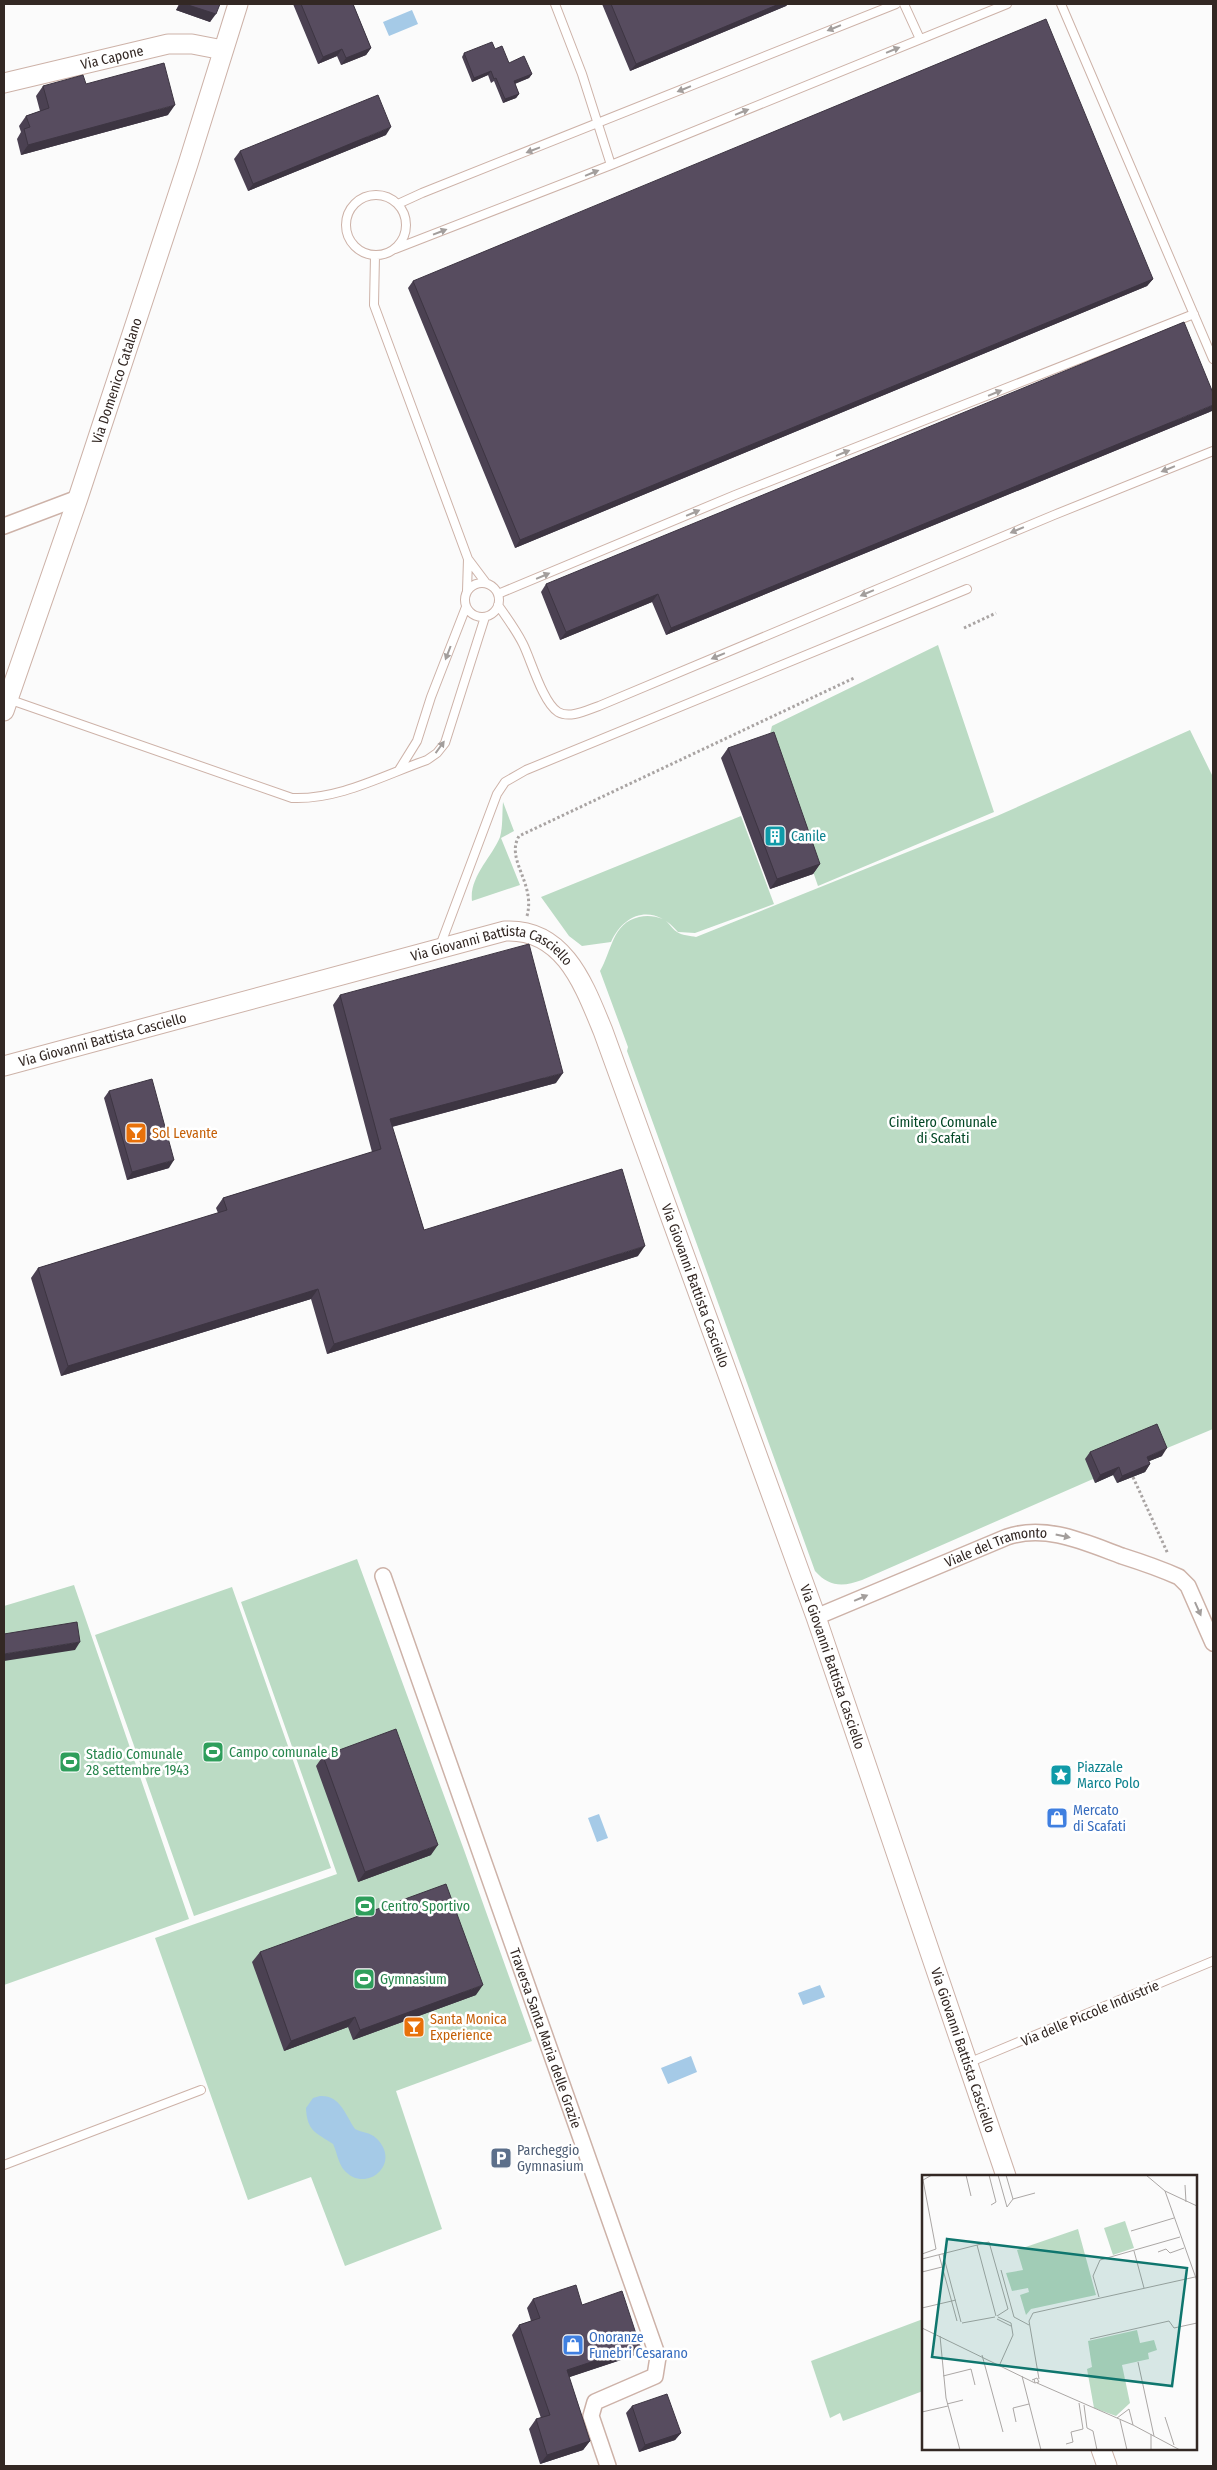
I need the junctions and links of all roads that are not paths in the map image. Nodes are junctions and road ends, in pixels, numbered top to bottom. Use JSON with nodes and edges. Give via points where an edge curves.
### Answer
{"nodes":[{"id":1,"x":238,"y":4,"type":"edge"},
{"id":2,"x":555,"y":4,"type":"edge"},
{"id":3,"x":896,"y":4,"type":"edge"},
{"id":4,"x":904,"y":4,"type":"edge"},
{"id":5,"x":1007,"y":4,"type":"edge"},
{"id":6,"x":1061,"y":4,"type":"edge"},
{"id":7,"x":920,"y":39,"type":"junction"},
{"id":8,"x":223,"y":50,"type":"junction"},
{"id":9,"x":4,"y":83,"type":"edge"},
{"id":10,"x":596,"y":125,"type":"junction"},
{"id":11,"x":611,"y":165,"type":"junction"},
{"id":12,"x":398,"y":204,"type":"junction"},
{"id":13,"x":394,"y":249,"type":"junction"},
{"id":14,"x":376,"y":255,"type":"junction"},
{"id":15,"x":1194,"y":314,"type":"junction"},
{"id":16,"x":1213,"y":358,"type":"edge"},
{"id":17,"x":1213,"y":452,"type":"edge"},
{"id":18,"x":78,"y":498,"type":"junction"},
{"id":19,"x":4,"y":526,"type":"edge"},
{"id":20,"x":468,"y":558,"type":"junction"},
{"id":21,"x":486,"y":583,"type":"junction"},
{"id":22,"x":967,"y":589,"type":"dead end"},
{"id":23,"x":467,"y":591,"type":"junction"},
{"id":24,"x":498,"y":594,"type":"junction"},
{"id":25,"x":498,"y":605,"type":"junction"},
{"id":26,"x":466,"y":607,"type":"junction"},
{"id":27,"x":485,"y":617,"type":"junction"},
{"id":28,"x":6,"y":705,"type":"edge"},
{"id":29,"x":399,"y":770,"type":"junction"},
{"id":30,"x":440,"y":947,"type":"junction"},
{"id":31,"x":4,"y":1066,"type":"edge"},
{"id":32,"x":383,"y":1576,"type":"dead end"},
{"id":33,"x":816,"y":1616,"type":"junction"},
{"id":34,"x":1213,"y":1643,"type":"edge"},
{"id":35,"x":1213,"y":1961,"type":"edge"},
{"id":36,"x":967,"y":2064,"type":"junction"},
{"id":37,"x":201,"y":2090,"type":"dead end"},
{"id":38,"x":4,"y":2166,"type":"edge"},
{"id":39,"x":1006,"y":2175,"type":"edge"},
{"id":40,"x":1101,"y":2450,"type":"edge"},
{"id":41,"x":608,"y":2466,"type":"edge"},
{"id":42,"x":1107,"y":2466,"type":"edge"}],
"edges":[{"from":1,"to":8,"type":"street","name":"Via Domenico Catalano"},
{"from":2,"to":10,"type":"lane","via":[[582,74]]},
{"from":3,"to":10,"type":"lane","one_way":true},
{"from":4,"to":7,"type":"lane"},
{"from":5,"to":7,"type":"lane"},
{"from":6,"to":15,"type":"lane"},
{"from":11,"to":7,"type":"lane","one_way":true},
{"from":8,"to":9,"type":"street","name":"Via Capone","via":[[192,44],[168,44]]},
{"from":8,"to":18,"type":"street","name":"Via Domenico Catalano"},
{"from":10,"to":11,"type":"lane"},
{"from":10,"to":12,"type":"lane","one_way":true},
{"from":13,"to":11,"type":"lane","one_way":true},
{"from":12,"to":13,"type":"lane","via":[[404,212],[406,232]]},
{"from":12,"to":14,"type":"lane","via":[[391,198],[372,194],[362,197],[349,211],[346,230],[350,240],[361,251]]},
{"from":13,"to":14,"type":"lane"},
{"from":14,"to":20,"type":"lane","via":[[374,305]]},
{"from":15,"to":16,"type":"lane"},
{"from":24,"to":15,"type":"lane","one_way":true,"via":[[735,495]]},
{"from":17,"to":25,"type":"lane","one_way":true,"via":[[1054,514],[579,713],[557,712],[548,702],[524,645]]},
{"from":18,"to":19,"type":"street"},
{"from":18,"to":28,"type":"street","name":"Via Domenico Catalano"},
{"from":20,"to":21,"type":"lane"},
{"from":20,"to":23,"type":"lane"},
{"from":21,"to":23,"type":"lane","via":[[476,584]]},
{"from":21,"to":24,"type":"lane"},
{"from":22,"to":30,"type":"lane","via":[[526,770],[505,782],[492,806]]},
{"from":23,"to":26,"type":"lane"},
{"from":24,"to":25,"type":"lane"},
{"from":25,"to":27,"type":"lane","via":[[491,615]]},
{"from":26,"to":27,"type":"lane","via":[[474,615]]},
{"from":26,"to":29,"type":"lane","one_way":true,"via":[[415,745]]},
{"from":29,"to":27,"type":"lane","one_way":true,"via":[[427,760],[444,743]]},
{"from":28,"to":29,"type":"lane","via":[[292,798],[327,796]]},
{"from":30,"to":31,"type":"street","name":"Via Giovanni Battista Casciello"},
{"from":30,"to":33,"type":"street","name":"Via Giovanni Battista Casciello","via":[[505,930],[522,930],[539,936],[572,966],[590,1001]]},
{"from":32,"to":41,"type":"street","name":"Traversa Santa Maria delle Grazie","via":[[658,2357],[655,2376],[595,2402],[591,2416]]},
{"from":33,"to":34,"type":"street","name":"Viale del Tramonto","one_way":true,"via":[[1021,1532],[1067,1536],[1179,1578],[1188,1586]]},
{"from":33,"to":36,"type":"street","name":"Via Giovanni Battista Casciello"},
{"from":35,"to":36,"type":"lane","name":"Via delle Piccole Industrie"},
{"from":36,"to":39,"type":"street","name":"Via Giovanni Battista Casciello"},
{"from":37,"to":38,"type":"lane"},
{"from":40,"to":42,"type":"street"}]}
